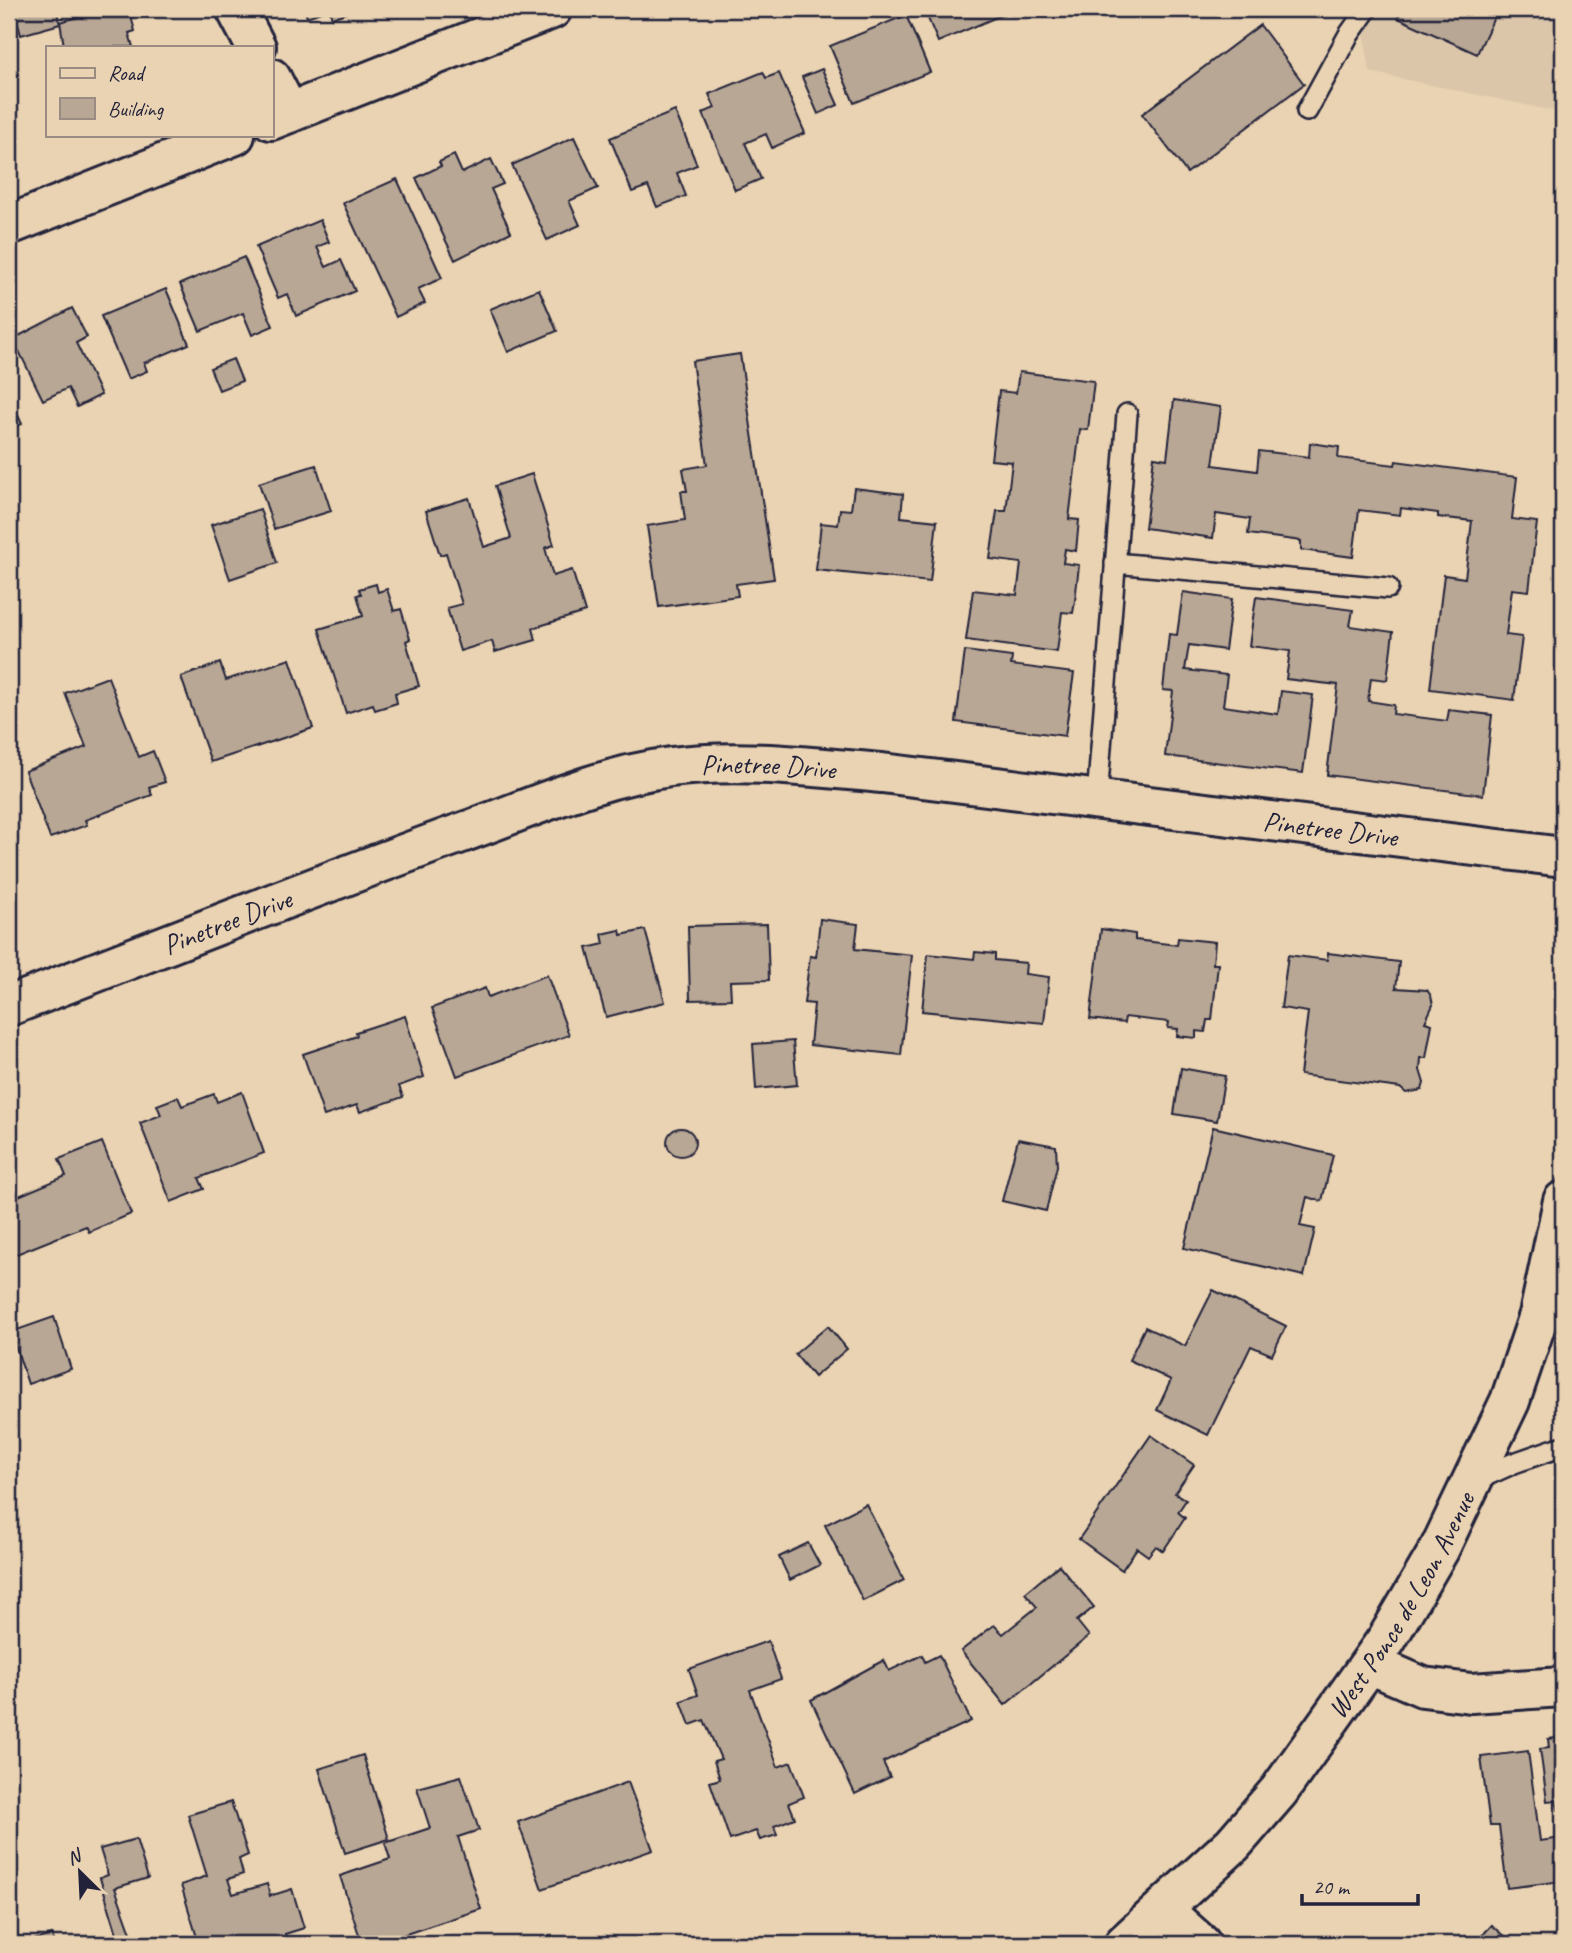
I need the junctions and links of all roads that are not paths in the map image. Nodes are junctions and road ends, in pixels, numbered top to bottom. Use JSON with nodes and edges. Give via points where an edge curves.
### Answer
{"nodes":[{"id":1,"x":236,"y":9,"type":"edge"},
{"id":2,"x":552,"y":9,"type":"edge"},
{"id":3,"x":1367,"y":9,"type":"edge"},
{"id":4,"x":255,"y":46,"type":"edge"},
{"id":5,"x":273,"y":87,"type":"edge"},
{"id":6,"x":1307,"y":111,"type":"dead end"},
{"id":7,"x":280,"y":117,"type":"edge"},
{"id":8,"x":232,"y":136,"type":"edge"},
{"id":9,"x":9,"y":225,"type":"edge"},
{"id":10,"x":1127,"y":414,"type":"dead end"},
{"id":11,"x":1115,"y":563,"type":"junction"},
{"id":12,"x":1388,"y":589,"type":"dead end"},
{"id":13,"x":1097,"y":799,"type":"junction"},
{"id":14,"x":1563,"y":857,"type":"edge"},
{"id":15,"x":9,"y":1006,"type":"edge"},
{"id":16,"x":1563,"y":1201,"type":"edge"},
{"id":17,"x":1563,"y":1446,"type":"edge"},
{"id":18,"x":1473,"y":1482,"type":"junction"},
{"id":19,"x":1370,"y":1664,"type":"junction"},
{"id":20,"x":1563,"y":1687,"type":"edge"},
{"id":21,"x":1163,"y":1910,"type":"junction"},
{"id":22,"x":1124,"y":1944,"type":"edge"},
{"id":23,"x":1201,"y":1944,"type":"edge"}],
"edges":[{"from":1,"to":4,"type":"street"},
{"from":2,"to":7,"type":"street"},
{"from":3,"to":6,"type":"lane"},
{"from":5,"to":7,"type":"street"},
{"from":8,"to":9,"type":"street"},
{"from":10,"to":11,"type":"lane"},
{"from":11,"to":12,"type":"lane"},
{"from":11,"to":13,"type":"lane"},
{"from":13,"to":14,"type":"street","name":"Pinetree Drive"},
{"from":13,"to":15,"type":"street","name":"Pinetree Drive","via":[[770,764],[719,763],[638,772],[430,844]]},
{"from":16,"to":18,"type":"street","name":"West Ponce de Leon Avenue","via":[[1539,1315],[1510,1401]]},
{"from":17,"to":18,"type":"lane"},
{"from":18,"to":19,"type":"street","name":"West Ponce de Leon Avenue","via":[[1439,1550]]},
{"from":19,"to":20,"type":"street","via":[[1423,1687],[1471,1693]]},
{"from":19,"to":21,"type":"street","name":"West Ponce de Leon Avenue","via":[[1279,1791],[1233,1844]]},
{"from":21,"to":22,"type":"street","name":"West Ponce de Leon Avenue"},
{"from":21,"to":23,"type":"street"}]}
